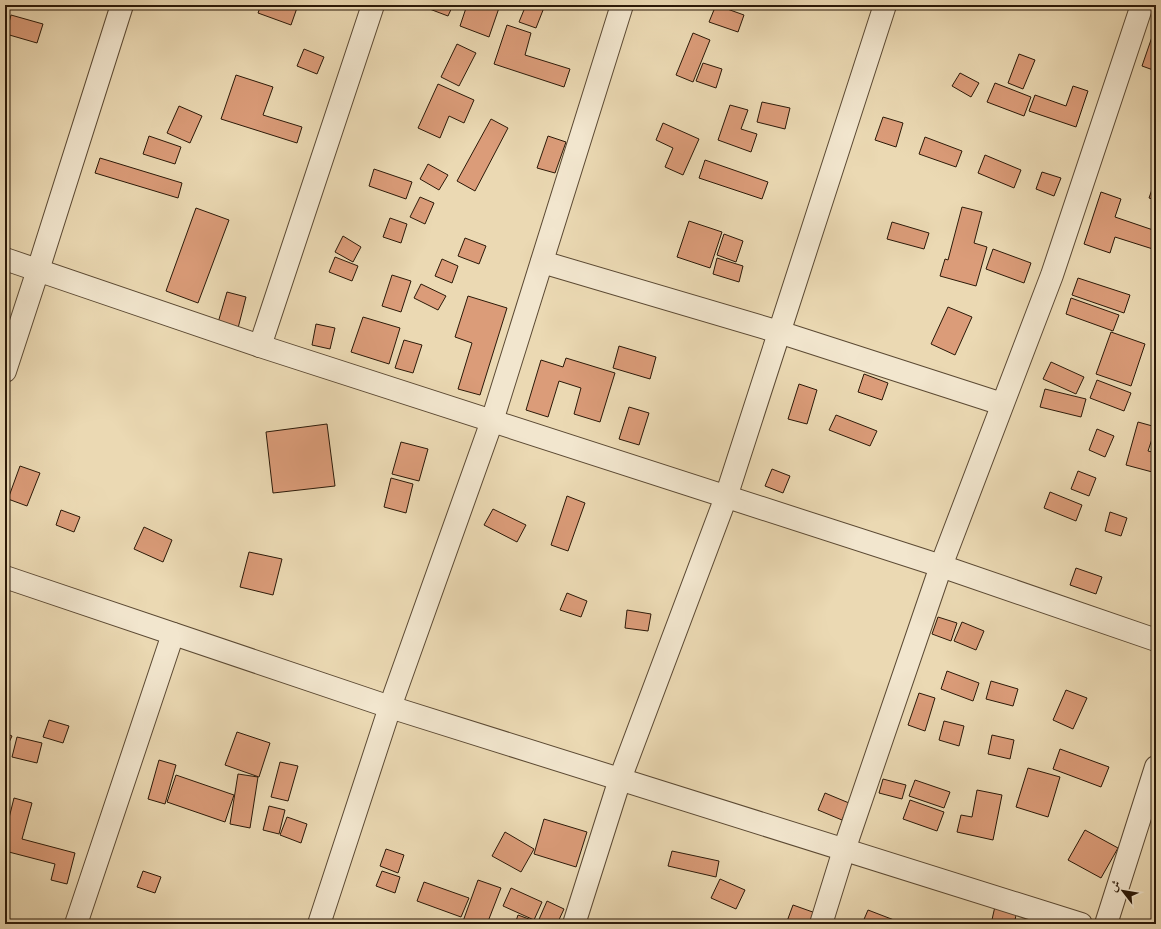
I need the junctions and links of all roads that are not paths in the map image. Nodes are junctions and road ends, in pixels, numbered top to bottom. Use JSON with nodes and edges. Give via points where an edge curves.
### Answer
{"nodes":[{"id":1,"x":122,"y":5,"type":"edge"},
{"id":2,"x":373,"y":5,"type":"edge"},
{"id":3,"x":622,"y":5,"type":"edge"},
{"id":4,"x":885,"y":5,"type":"edge"},
{"id":5,"x":1142,"y":5,"type":"edge"},
{"id":6,"x":5,"y":259,"type":"edge"},
{"id":7,"x":542,"y":262,"type":"junction"},
{"id":8,"x":38,"y":270,"type":"junction"},
{"id":9,"x":779,"y":332,"type":"junction"},
{"id":10,"x":260,"y":346,"type":"junction"},
{"id":11,"x":5,"y":371,"type":"edge"},
{"id":12,"x":1002,"y":404,"type":"junction"},
{"id":13,"x":492,"y":421,"type":"junction"},
{"id":14,"x":726,"y":497,"type":"junction"},
{"id":15,"x":942,"y":566,"type":"junction"},
{"id":16,"x":5,"y":577,"type":"edge"},
{"id":17,"x":173,"y":634,"type":"junction"},
{"id":18,"x":1156,"y":640,"type":"edge"},
{"id":19,"x":390,"y":707,"type":"junction"},
{"id":20,"x":1156,"y":767,"type":"edge"},
{"id":21,"x":620,"y":779,"type":"junction"},
{"id":22,"x":844,"y":850,"type":"junction"},
{"id":23,"x":76,"y":924,"type":"edge"},
{"id":24,"x":319,"y":924,"type":"edge"},
{"id":25,"x":574,"y":924,"type":"edge"},
{"id":26,"x":821,"y":924,"type":"edge"},
{"id":27,"x":1081,"y":924,"type":"edge"},
{"id":28,"x":1106,"y":924,"type":"edge"}],
"edges":[{"from":1,"to":8,"type":"street"},
{"from":2,"to":10,"type":"street"},
{"from":3,"to":7,"type":"street"},
{"from":4,"to":9,"type":"street"},
{"from":5,"to":12,"type":"street","via":[[1052,275]]},
{"from":6,"to":8,"type":"street"},
{"from":7,"to":9,"type":"street"},
{"from":7,"to":13,"type":"street"},
{"from":8,"to":10,"type":"street"},
{"from":8,"to":11,"type":"street"},
{"from":9,"to":12,"type":"street"},
{"from":9,"to":14,"type":"street"},
{"from":10,"to":13,"type":"street"},
{"from":12,"to":15,"type":"street"},
{"from":13,"to":14,"type":"street"},
{"from":13,"to":19,"type":"street"},
{"from":14,"to":15,"type":"street"},
{"from":14,"to":21,"type":"street"},
{"from":15,"to":18,"type":"street"},
{"from":15,"to":22,"type":"street"},
{"from":16,"to":17,"type":"street"},
{"from":17,"to":19,"type":"street"},
{"from":17,"to":23,"type":"street"},
{"from":19,"to":21,"type":"street"},
{"from":19,"to":24,"type":"street"},
{"from":20,"to":28,"type":"street"},
{"from":21,"to":22,"type":"street"},
{"from":21,"to":25,"type":"street"},
{"from":22,"to":26,"type":"street"},
{"from":22,"to":27,"type":"street"}]}
